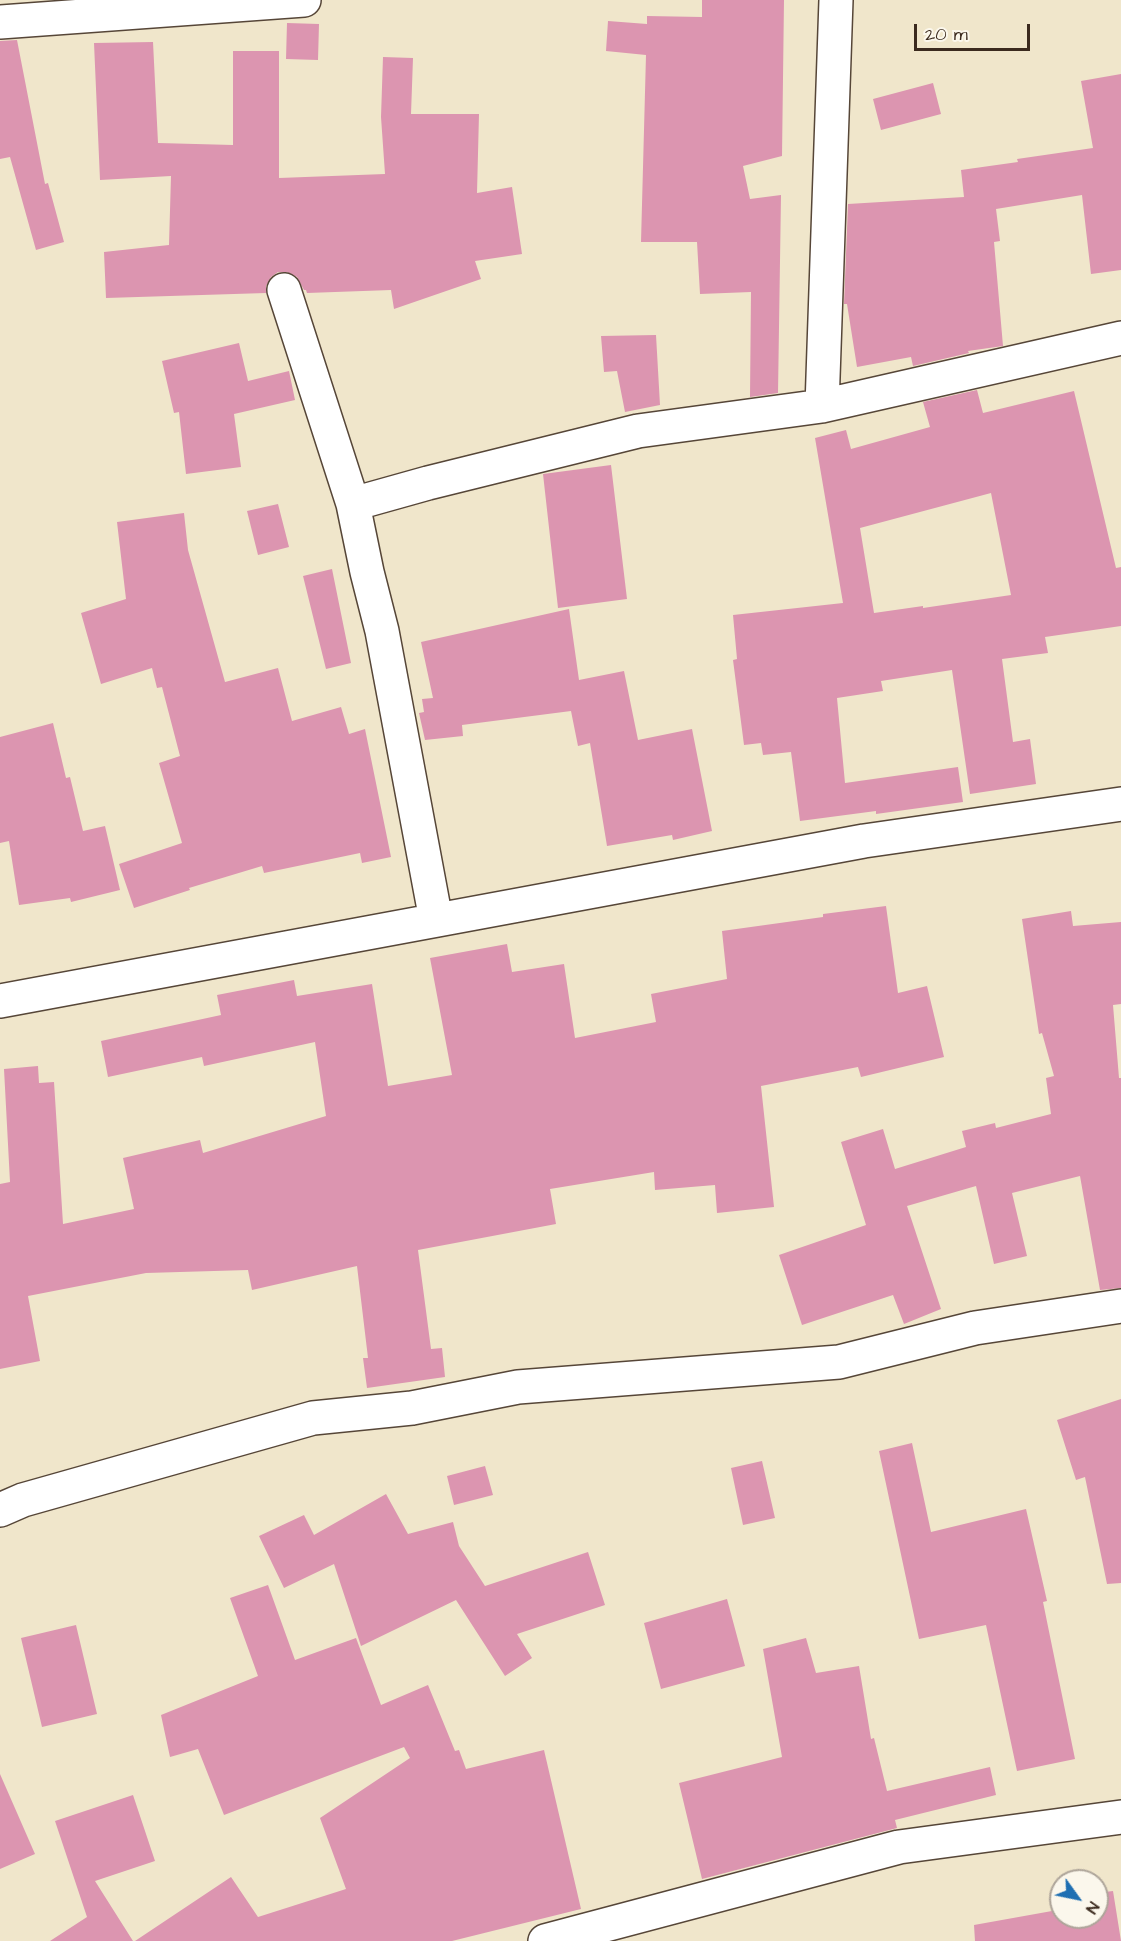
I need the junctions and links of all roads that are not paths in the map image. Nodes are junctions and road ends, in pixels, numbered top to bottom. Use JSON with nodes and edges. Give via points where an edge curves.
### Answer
{"nodes":[{"id":1,"x":304,"y":0,"type":"edge"},
{"id":2,"x":836,"y":0,"type":"edge"},
{"id":3,"x":0,"y":22,"type":"edge"},
{"id":4,"x":284,"y":290,"type":"dead end"},
{"id":5,"x":1121,"y":338,"type":"edge"},
{"id":6,"x":822,"y":406,"type":"junction"},
{"id":7,"x":353,"y":504,"type":"junction"},
{"id":8,"x":1121,"y":804,"type":"edge"},
{"id":9,"x":436,"y":920,"type":"junction"},
{"id":10,"x":0,"y":1001,"type":"edge"},
{"id":11,"x":1121,"y":1306,"type":"edge"},
{"id":12,"x":0,"y":1510,"type":"edge"},
{"id":13,"x":1121,"y":1817,"type":"edge"},
{"id":14,"x":545,"y":1941,"type":"edge"}],
"edges":[{"from":1,"to":3,"type":"street"},
{"from":2,"to":6,"type":"street"},
{"from":4,"to":7,"type":"street"},
{"from":5,"to":6,"type":"street"},
{"from":6,"to":7,"type":"street","via":[[639,431]]},
{"from":7,"to":9,"type":"street","via":[[382,631]]},
{"from":8,"to":9,"type":"street","via":[[864,841]]},
{"from":9,"to":10,"type":"street"},
{"from":11,"to":12,"type":"street","via":[[975,1328],[839,1362],[518,1387],[412,1408],[313,1418],[23,1500]]},
{"from":13,"to":14,"type":"street","via":[[899,1847]]}]}
